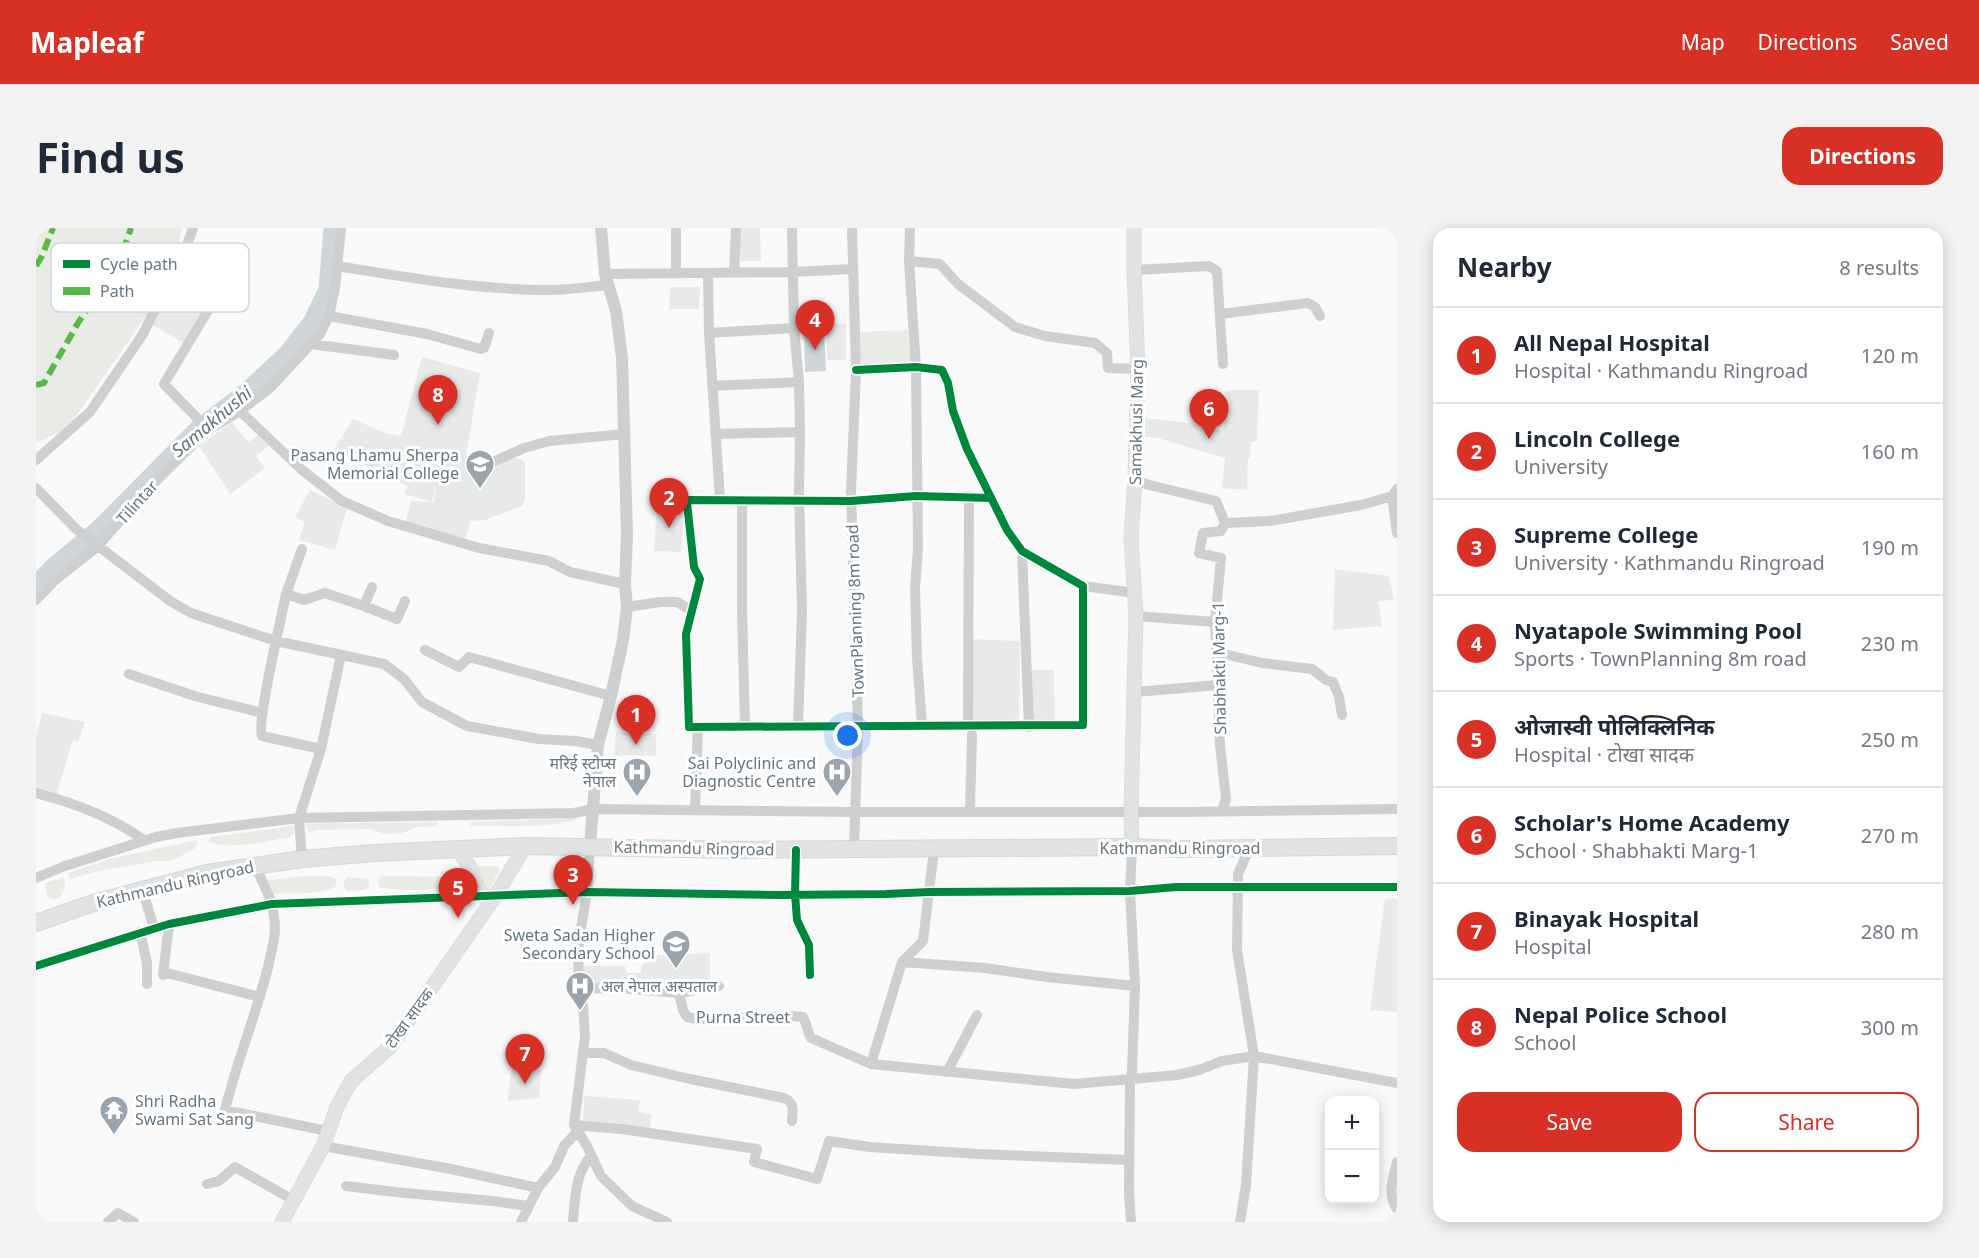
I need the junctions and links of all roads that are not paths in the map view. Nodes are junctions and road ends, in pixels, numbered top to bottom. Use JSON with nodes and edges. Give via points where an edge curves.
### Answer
{"nodes":[{"id":1,"x":193,"y":228,"type":"edge"},
{"id":2,"x":341,"y":228,"type":"edge"},
{"id":3,"x":601,"y":228,"type":"edge"},
{"id":4,"x":676,"y":228,"type":"edge"},
{"id":5,"x":736,"y":228,"type":"edge"},
{"id":6,"x":792,"y":228,"type":"edge"},
{"id":7,"x":852,"y":228,"type":"edge"},
{"id":8,"x":910,"y":228,"type":"edge"},
{"id":9,"x":1134,"y":228,"type":"edge"},
{"id":10,"x":188,"y":243,"type":"edge"},
{"id":11,"x":909,"y":261,"type":"junction"},
{"id":12,"x":337,"y":266,"type":"junction"},
{"id":13,"x":853,"y":269,"type":"junction"},
{"id":14,"x":1134,"y":270,"type":"junction"},
{"id":15,"x":734,"y":272,"type":"junction"},
{"id":16,"x":792,"y":272,"type":"junction"},
{"id":17,"x":708,"y":273,"type":"junction"},
{"id":18,"x":675,"y":274,"type":"junction"},
{"id":19,"x":607,"y":279,"type":"junction"},
{"id":20,"x":154,"y":312,"type":"edge"},
{"id":21,"x":207,"y":312,"type":"edge"},
{"id":22,"x":1220,"y":314,"type":"junction"},
{"id":23,"x":329,"y":316,"type":"junction"},
{"id":24,"x":1320,"y":316,"type":"dead end"},
{"id":25,"x":794,"y":328,"type":"junction"},
{"id":26,"x":489,"y":333,"type":"dead end"},
{"id":27,"x":710,"y":333,"type":"junction"},
{"id":28,"x":311,"y":344,"type":"junction"},
{"id":29,"x":394,"y":355,"type":"dead end"},
{"id":30,"x":1222,"y":364,"type":"dead end"},
{"id":31,"x":916,"y":367,"type":"junction"},
{"id":32,"x":1138,"y":369,"type":"junction"},
{"id":33,"x":856,"y":370,"type":"junction"},
{"id":34,"x":799,"y":382,"type":"junction"},
{"id":35,"x":712,"y":386,"type":"junction"},
{"id":36,"x":240,"y":411,"type":"junction"},
{"id":37,"x":207,"y":431,"type":"junction"},
{"id":38,"x":800,"y":432,"type":"junction"},
{"id":39,"x":625,"y":434,"type":"junction"},
{"id":40,"x":715,"y":434,"type":"junction"},
{"id":41,"x":36,"y":460,"type":"edge"},
{"id":42,"x":493,"y":462,"type":"dead end"},
{"id":43,"x":1135,"y":480,"type":"junction"},
{"id":44,"x":36,"y":488,"type":"edge"},
{"id":45,"x":1395,"y":494,"type":"edge"},
{"id":46,"x":916,"y":496,"type":"junction"},
{"id":47,"x":969,"y":496,"type":"junction"},
{"id":48,"x":990,"y":498,"type":"junction"},
{"id":49,"x":720,"y":499,"type":"junction"},
{"id":50,"x":742,"y":500,"type":"junction"},
{"id":51,"x":800,"y":501,"type":"junction"},
{"id":52,"x":851,"y":501,"type":"junction"},
{"id":53,"x":1225,"y":523,"type":"junction"},
{"id":54,"x":1397,"y":532,"type":"edge"},
{"id":55,"x":98,"y":546,"type":"junction"},
{"id":56,"x":302,"y":549,"type":"dead end"},
{"id":57,"x":1022,"y":551,"type":"junction"},
{"id":58,"x":625,"y":584,"type":"junction"},
{"id":59,"x":1083,"y":586,"type":"junction"},
{"id":60,"x":372,"y":587,"type":"dead end"},
{"id":61,"x":1135,"y":593,"type":"junction"},
{"id":62,"x":286,"y":594,"type":"junction"},
{"id":63,"x":36,"y":600,"type":"edge"},
{"id":64,"x":405,"y":601,"type":"dead end"},
{"id":65,"x":364,"y":606,"type":"junction"},
{"id":66,"x":627,"y":607,"type":"junction"},
{"id":67,"x":692,"y":611,"type":"junction"},
{"id":68,"x":1136,"y":616,"type":"junction"},
{"id":69,"x":1215,"y":622,"type":"junction"},
{"id":70,"x":276,"y":641,"type":"junction"},
{"id":71,"x":425,"y":651,"type":"dead end"},
{"id":72,"x":1216,"y":652,"type":"junction"},
{"id":73,"x":341,"y":655,"type":"junction"},
{"id":74,"x":129,"y":674,"type":"dead end"},
{"id":75,"x":1218,"y":685,"type":"junction"},
{"id":76,"x":1135,"y":692,"type":"junction"},
{"id":77,"x":611,"y":696,"type":"junction"},
{"id":78,"x":263,"y":713,"type":"junction"},
{"id":79,"x":1342,"y":715,"type":"dead end"},
{"id":80,"x":922,"y":725,"type":"junction"},
{"id":81,"x":698,"y":726,"type":"junction"},
{"id":82,"x":745,"y":726,"type":"junction"},
{"id":83,"x":798,"y":727,"type":"junction"},
{"id":84,"x":858,"y":727,"type":"junction"},
{"id":85,"x":1029,"y":727,"type":"junction"},
{"id":86,"x":970,"y":730,"type":"junction"},
{"id":87,"x":598,"y":745,"type":"junction"},
{"id":88,"x":321,"y":749,"type":"junction"},
{"id":89,"x":36,"y":793,"type":"edge"},
{"id":90,"x":593,"y":809,"type":"junction"},
{"id":91,"x":1397,"y":809,"type":"edge"},
{"id":92,"x":695,"y":810,"type":"junction"},
{"id":93,"x":1222,"y":810,"type":"junction"},
{"id":94,"x":970,"y":811,"type":"junction"},
{"id":95,"x":1131,"y":811,"type":"junction"},
{"id":96,"x":856,"y":812,"type":"junction"},
{"id":97,"x":299,"y":818,"type":"junction"},
{"id":98,"x":144,"y":840,"type":"junction"},
{"id":99,"x":525,"y":846,"type":"junction"},
{"id":100,"x":590,"y":846,"type":"junction"},
{"id":101,"x":1397,"y":846,"type":"edge"},
{"id":102,"x":1132,"y":847,"type":"junction"},
{"id":103,"x":1250,"y":848,"type":"junction"},
{"id":104,"x":458,"y":850,"type":"junction"},
{"id":105,"x":795,"y":850,"type":"junction"},
{"id":106,"x":854,"y":850,"type":"junction"},
{"id":107,"x":934,"y":850,"type":"junction"},
{"id":108,"x":302,"y":859,"type":"junction"},
{"id":109,"x":255,"y":865,"type":"junction"},
{"id":110,"x":36,"y":878,"type":"edge"},
{"id":111,"x":1397,"y":886,"type":"edge"},
{"id":112,"x":1238,"y":887,"type":"junction"},
{"id":113,"x":142,"y":889,"type":"junction"},
{"id":114,"x":1130,"y":891,"type":"junction"},
{"id":115,"x":587,"y":892,"type":"junction"},
{"id":116,"x":929,"y":892,"type":"junction"},
{"id":117,"x":795,"y":894,"type":"junction"},
{"id":118,"x":489,"y":898,"type":"junction"},
{"id":119,"x":273,"y":904,"type":"junction"},
{"id":120,"x":36,"y":923,"type":"edge"},
{"id":121,"x":169,"y":924,"type":"junction"},
{"id":122,"x":154,"y":928,"type":"junction"},
{"id":123,"x":140,"y":932,"type":"junction"},
{"id":124,"x":902,"y":962,"type":"junction"},
{"id":125,"x":36,"y":966,"type":"edge"},
{"id":126,"x":810,"y":975,"type":"dead end"},
{"id":127,"x":147,"y":984,"type":"dead end"},
{"id":128,"x":719,"y":986,"type":"dead end"},
{"id":129,"x":1135,"y":986,"type":"junction"},
{"id":130,"x":578,"y":988,"type":"junction"},
{"id":131,"x":679,"y":993,"type":"junction"},
{"id":132,"x":260,"y":997,"type":"junction"},
{"id":133,"x":977,"y":1015,"type":"dead end"},
{"id":134,"x":583,"y":1053,"type":"junction"},
{"id":135,"x":1254,"y":1056,"type":"junction"},
{"id":136,"x":871,"y":1064,"type":"junction"},
{"id":137,"x":947,"y":1072,"type":"junction"},
{"id":138,"x":1130,"y":1078,"type":"junction"},
{"id":139,"x":1397,"y":1083,"type":"edge"},
{"id":140,"x":792,"y":1121,"type":"dead end"},
{"id":141,"x":576,"y":1128,"type":"junction"},
{"id":142,"x":327,"y":1131,"type":"junction"},
{"id":143,"x":323,"y":1146,"type":"junction"},
{"id":144,"x":591,"y":1156,"type":"junction"},
{"id":145,"x":1129,"y":1160,"type":"junction"},
{"id":146,"x":1397,"y":1162,"type":"edge"},
{"id":147,"x":207,"y":1184,"type":"dead end"},
{"id":148,"x":346,"y":1186,"type":"dead end"},
{"id":149,"x":538,"y":1188,"type":"junction"},
{"id":150,"x":295,"y":1201,"type":"junction"},
{"id":151,"x":528,"y":1206,"type":"junction"},
{"id":152,"x":1397,"y":1209,"type":"edge"},
{"id":153,"x":108,"y":1222,"type":"edge"},
{"id":154,"x":134,"y":1222,"type":"edge"},
{"id":155,"x":282,"y":1222,"type":"edge"},
{"id":156,"x":521,"y":1222,"type":"edge"},
{"id":157,"x":573,"y":1222,"type":"edge"},
{"id":158,"x":667,"y":1222,"type":"edge"},
{"id":159,"x":1131,"y":1222,"type":"edge"},
{"id":160,"x":1240,"y":1222,"type":"edge"}],
"edges":[{"from":1,"to":10,"type":"street"},
{"from":2,"to":12,"type":"street","name":"Tilintar"},
{"from":3,"to":19,"type":"street"},
{"from":4,"to":18,"type":"street"},
{"from":5,"to":15,"type":"street"},
{"from":6,"to":16,"type":"street"},
{"from":7,"to":13,"type":"street","name":"TownPlanning 8m road"},
{"from":8,"to":11,"type":"street"},
{"from":9,"to":14,"type":"main road","name":"Samakhusi Marg"},
{"from":11,"to":31,"type":"street"},
{"from":11,"to":32,"type":"street","via":[[940,264],[958,284],[1016,327],[1045,336],[1095,343],[1107,352],[1108,368]]},
{"from":12,"to":19,"type":"street","via":[[524,290],[551,290]]},
{"from":12,"to":23,"type":"street","name":"Tilintar"},
{"from":13,"to":16,"type":"street"},
{"from":13,"to":33,"type":"street","name":"TownPlanning 8m road"},
{"from":14,"to":22,"type":"street","via":[[1214,268],[1218,275]]},
{"from":14,"to":32,"type":"main road","name":"Samakhusi Marg"},
{"from":15,"to":16,"type":"street"},
{"from":15,"to":17,"type":"street"},
{"from":16,"to":25,"type":"street"},
{"from":17,"to":18,"type":"street"},
{"from":17,"to":27,"type":"street"},
{"from":18,"to":19,"type":"street"},
{"from":19,"to":39,"type":"street","via":[[622,357]]},
{"from":20,"to":41,"type":"street","via":[[90,412]]},
{"from":21,"to":37,"type":"street","via":[[164,384]]},
{"from":22,"to":24,"type":"street","via":[[1308,303]]},
{"from":22,"to":30,"type":"street"},
{"from":23,"to":26,"type":"street","via":[[427,334],[481,349]]},
{"from":23,"to":28,"type":"street","name":"Tilintar"},
{"from":25,"to":27,"type":"street"},
{"from":25,"to":34,"type":"street"},
{"from":27,"to":35,"type":"street"},
{"from":28,"to":29,"type":"street"},
{"from":28,"to":36,"type":"street","name":"Tilintar","via":[[270,388]]},
{"from":31,"to":33,"type":"street"},
{"from":31,"to":46,"type":"street"},
{"from":31,"to":48,"type":"street","via":[[942,370],[967,449]]},
{"from":32,"to":43,"type":"main road","name":"Samakhusi Marg"},
{"from":33,"to":52,"type":"street","name":"TownPlanning 8m road"},
{"from":34,"to":35,"type":"street"},
{"from":34,"to":38,"type":"street"},
{"from":35,"to":40,"type":"street"},
{"from":36,"to":37,"type":"street","name":"Tilintar"},
{"from":36,"to":58,"type":"street","via":[[302,470],[342,501],[388,521],[479,548],[549,561],[570,573]]},
{"from":37,"to":55,"type":"street","name":"Tilintar","via":[[152,484]]},
{"from":38,"to":40,"type":"street"},
{"from":38,"to":51,"type":"street"},
{"from":39,"to":42,"type":"street","via":[[549,441]]},
{"from":39,"to":58,"type":"street"},
{"from":40,"to":49,"type":"street"},
{"from":43,"to":53,"type":"street","via":[[1216,501]]},
{"from":43,"to":61,"type":"main road","name":"Samakhusi Marg","via":[[1131,537]]},
{"from":44,"to":55,"type":"street","via":[[75,529]]},
{"from":45,"to":53,"type":"street","name":"Shabhakti Marg-1","via":[[1361,505],[1270,521]]},
{"from":45,"to":54,"type":"street"},
{"from":46,"to":47,"type":"street"},
{"from":46,"to":52,"type":"street"},
{"from":46,"to":80,"type":"street","via":[[915,587]]},
{"from":47,"to":48,"type":"street"},
{"from":47,"to":86,"type":"street"},
{"from":48,"to":57,"type":"street"},
{"from":49,"to":50,"type":"street"},
{"from":49,"to":67,"type":"street","via":[[687,502],[694,567],[700,579]]},
{"from":50,"to":51,"type":"street"},
{"from":50,"to":82,"type":"street"},
{"from":51,"to":52,"type":"street"},
{"from":51,"to":83,"type":"street"},
{"from":52,"to":84,"type":"street","name":"TownPlanning 8m road"},
{"from":53,"to":69,"type":"street","name":"Shabhakti Marg-1","via":[[1221,531],[1203,533],[1199,553],[1221,558]]},
{"from":55,"to":63,"type":"street","name":"Tilintar"},
{"from":55,"to":70,"type":"street","via":[[191,613]]},
{"from":56,"to":62,"type":"street"},
{"from":57,"to":59,"type":"street"},
{"from":57,"to":85,"type":"street"},
{"from":58,"to":66,"type":"street"},
{"from":59,"to":61,"type":"street"},
{"from":59,"to":85,"type":"street","via":[[1083,725]]},
{"from":60,"to":65,"type":"street"},
{"from":61,"to":68,"type":"main road","name":"Samakhusi Marg"},
{"from":62,"to":65,"type":"street","via":[[304,600],[325,593]]},
{"from":62,"to":70,"type":"street"},
{"from":64,"to":65,"type":"street","via":[[397,619]]},
{"from":66,"to":67,"type":"street","via":[[677,602]]},
{"from":66,"to":77,"type":"street"},
{"from":67,"to":81,"type":"street","via":[[686,634],[689,727]]},
{"from":68,"to":69,"type":"street"},
{"from":68,"to":76,"type":"main road","name":"Samakhusi Marg"},
{"from":69,"to":72,"type":"street","name":"Shabhakti Marg-1"},
{"from":70,"to":73,"type":"street"},
{"from":70,"to":78,"type":"street"},
{"from":71,"to":77,"type":"street","via":[[459,667],[469,657]]},
{"from":72,"to":75,"type":"street","name":"Shabhakti Marg-1"},
{"from":72,"to":79,"type":"street","via":[[1312,669],[1333,682]]},
{"from":73,"to":87,"type":"street","via":[[384,664],[404,679],[422,702],[467,726]]},
{"from":73,"to":88,"type":"street"},
{"from":74,"to":78,"type":"street"},
{"from":75,"to":76,"type":"street"},
{"from":75,"to":93,"type":"street","name":"Shabhakti Marg-1","via":[[1226,799]]},
{"from":76,"to":95,"type":"main road","name":"Samakhusi Marg"},
{"from":77,"to":87,"type":"street"},
{"from":78,"to":88,"type":"street","via":[[262,736]]},
{"from":80,"to":84,"type":"street"},
{"from":80,"to":86,"type":"street"},
{"from":81,"to":82,"type":"street"},
{"from":81,"to":92,"type":"street"},
{"from":82,"to":83,"type":"street"},
{"from":83,"to":84,"type":"street"},
{"from":84,"to":96,"type":"street","name":"TownPlanning 8m road"},
{"from":85,"to":86,"type":"street"},
{"from":86,"to":94,"type":"street"},
{"from":87,"to":90,"type":"street"},
{"from":88,"to":97,"type":"street"},
{"from":89,"to":98,"type":"street","via":[[97,813]]},
{"from":90,"to":92,"type":"street"},
{"from":90,"to":97,"type":"street","via":[[574,813]]},
{"from":90,"to":100,"type":"street"},
{"from":91,"to":93,"type":"street"},
{"from":92,"to":96,"type":"street"},
{"from":93,"to":95,"type":"street"},
{"from":94,"to":95,"type":"street"},
{"from":94,"to":96,"type":"street"},
{"from":95,"to":102,"type":"main road","name":"Samakhusi Marg"},
{"from":96,"to":106,"type":"street","name":"TownPlanning 8m road"},
{"from":97,"to":98,"type":"street"},
{"from":97,"to":108,"type":"street"},
{"from":98,"to":110,"type":"street"},
{"from":99,"to":100,"type":"highway","name":"Kathmandu Ringroad"},
{"from":99,"to":104,"type":"highway","name":"Kathmandu Ringroad"},
{"from":99,"to":118,"type":"main road","name":"टोखा सादक"},
{"from":100,"to":105,"type":"highway","name":"Kathmandu Ringroad"},
{"from":100,"to":115,"type":"street"},
{"from":101,"to":103,"type":"highway","name":"Kathmandu Ringroad"},
{"from":102,"to":103,"type":"highway","name":"Kathmandu Ringroad"},
{"from":102,"to":107,"type":"highway","name":"Kathmandu Ringroad"},
{"from":102,"to":114,"type":"street"},
{"from":103,"to":112,"type":"street","via":[[1238,874]]},
{"from":104,"to":108,"type":"highway","name":"Kathmandu Ringroad"},
{"from":104,"to":118,"type":"main road"},
{"from":105,"to":106,"type":"highway","name":"Kathmandu Ringroad"},
{"from":105,"to":117,"type":"street"},
{"from":106,"to":107,"type":"highway","name":"Kathmandu Ringroad"},
{"from":107,"to":116,"type":"street"},
{"from":108,"to":109,"type":"highway","name":"Kathmandu Ringroad"},
{"from":109,"to":113,"type":"highway","name":"Kathmandu Ringroad"},
{"from":109,"to":119,"type":"street"},
{"from":111,"to":112,"type":"street"},
{"from":112,"to":114,"type":"street"},
{"from":112,"to":135,"type":"street","via":[[1237,950]]},
{"from":113,"to":120,"type":"highway","name":"Kathmandu Ringroad"},
{"from":113,"to":122,"type":"street"},
{"from":114,"to":116,"type":"street"},
{"from":114,"to":129,"type":"street"},
{"from":115,"to":117,"type":"street"},
{"from":115,"to":118,"type":"street"},
{"from":115,"to":130,"type":"street","via":[[579,941]]},
{"from":116,"to":117,"type":"street"},
{"from":116,"to":124,"type":"street","via":[[923,941]]},
{"from":117,"to":126,"type":"street","via":[[797,920],[809,945]]},
{"from":118,"to":119,"type":"street"},
{"from":118,"to":142,"type":"main road","name":"टोखा सादक","via":[[391,1047],[351,1081]]},
{"from":119,"to":121,"type":"street"},
{"from":119,"to":132,"type":"street","via":[[274,940]]},
{"from":121,"to":122,"type":"street"},
{"from":121,"to":132,"type":"street","via":[[163,974]]},
{"from":122,"to":123,"type":"street"},
{"from":123,"to":125,"type":"street"},
{"from":123,"to":127,"type":"street"},
{"from":124,"to":129,"type":"street"},
{"from":124,"to":136,"type":"street"},
{"from":128,"to":131,"type":"street"},
{"from":129,"to":138,"type":"street"},
{"from":130,"to":131,"type":"street","name":"Purna Street"},
{"from":130,"to":134,"type":"street","via":[[583,1004]]},
{"from":131,"to":136,"type":"street","name":"Purna Street","via":[[687,1017],[803,1017],[812,1038]]},
{"from":132,"to":142,"type":"street","via":[[225,1110]]},
{"from":133,"to":137,"type":"street"},
{"from":134,"to":140,"type":"street","via":[[604,1053],[631,1065],[784,1098],[794,1107]]},
{"from":134,"to":141,"type":"street"},
{"from":135,"to":138,"type":"street","via":[[1177,1075]]},
{"from":135,"to":139,"type":"street"},
{"from":135,"to":160,"type":"street"},
{"from":136,"to":137,"type":"street"},
{"from":137,"to":138,"type":"street","via":[[1074,1084]]},
{"from":138,"to":145,"type":"street"},
{"from":141,"to":144,"type":"street"},
{"from":141,"to":145,"type":"street","via":[[622,1129],[757,1149],[754,1162],[817,1179],[829,1141],[978,1154]]},
{"from":141,"to":149,"type":"street","via":[[555,1167]]},
{"from":142,"to":143,"type":"main road","name":"टोखा सादक"},
{"from":143,"to":149,"type":"street"},
{"from":143,"to":150,"type":"main road","name":"टोखा सादक"},
{"from":144,"to":157,"type":"street","via":[[577,1182]]},
{"from":144,"to":158,"type":"street","via":[[601,1176],[632,1206]]},
{"from":145,"to":159,"type":"street"},
{"from":146,"to":152,"type":"street","via":[[1391,1198]]},
{"from":147,"to":150,"type":"street","via":[[219,1181],[235,1167]]},
{"from":148,"to":151,"type":"street"},
{"from":149,"to":151,"type":"street"},
{"from":150,"to":155,"type":"main road","name":"टोखा सादक"},
{"from":151,"to":156,"type":"street"},
{"from":153,"to":154,"type":"street","via":[[118,1214]]}]}
